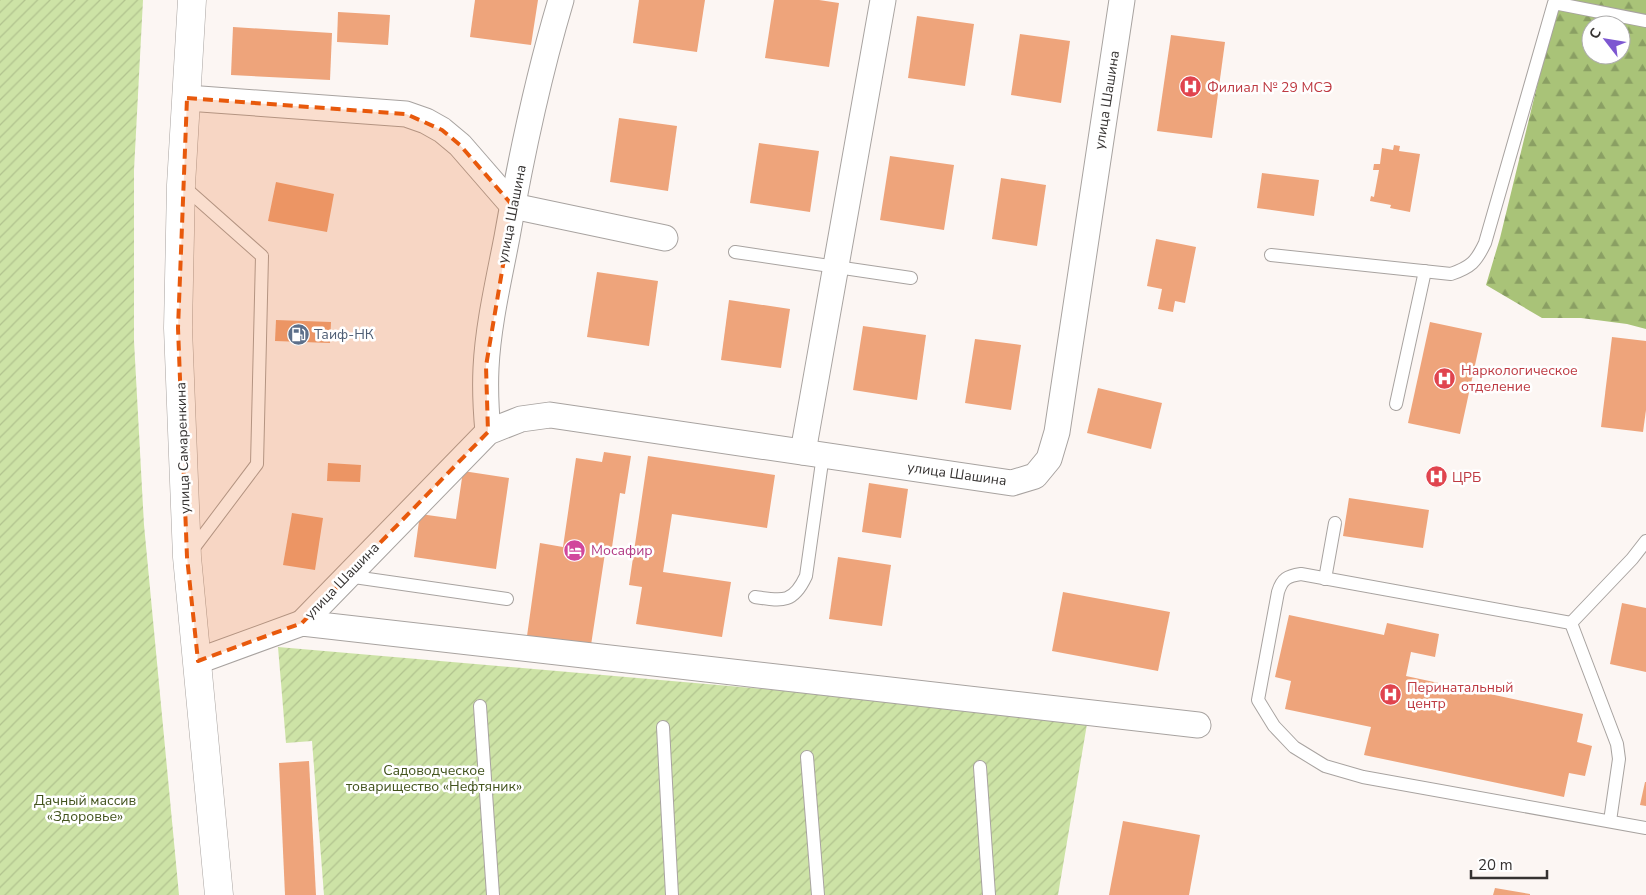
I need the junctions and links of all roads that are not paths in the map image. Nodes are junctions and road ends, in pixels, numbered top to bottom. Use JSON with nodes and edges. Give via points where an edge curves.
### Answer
{"nodes":[{"id":1,"x":192,"y":0,"type":"edge"},
{"id":2,"x":562,"y":0,"type":"edge"},
{"id":3,"x":883,"y":0,"type":"edge"},
{"id":4,"x":1122,"y":0,"type":"edge"},
{"id":5,"x":1554,"y":2,"type":"edge"},
{"id":6,"x":1646,"y":21,"type":"edge"},
{"id":7,"x":187,"y":98,"type":"junction"},
{"id":8,"x":181,"y":185,"type":"junction"},
{"id":9,"x":513,"y":206,"type":"junction"},
{"id":10,"x":665,"y":238,"type":"dead end"},
{"id":11,"x":735,"y":252,"type":"dead end"},
{"id":12,"x":1271,"y":255,"type":"dead end"},
{"id":13,"x":836,"y":267,"type":"junction"},
{"id":14,"x":1425,"y":271,"type":"junction"},
{"id":15,"x":911,"y":278,"type":"dead end"},
{"id":16,"x":1396,"y":404,"type":"dead end"},
{"id":17,"x":488,"y":432,"type":"junction"},
{"id":18,"x":813,"y":454,"type":"junction"},
{"id":19,"x":1335,"y":524,"type":"dead end"},
{"id":20,"x":1646,"y":541,"type":"edge"},
{"id":21,"x":187,"y":557,"type":"junction"},
{"id":22,"x":347,"y":576,"type":"junction"},
{"id":23,"x":1325,"y":579,"type":"junction"},
{"id":24,"x":755,"y":597,"type":"dead end"},
{"id":25,"x":507,"y":599,"type":"dead end"},
{"id":26,"x":302,"y":623,"type":"junction"},
{"id":27,"x":1571,"y":623,"type":"junction"},
{"id":28,"x":198,"y":662,"type":"junction"},
{"id":29,"x":480,"y":706,"type":"dead end"},
{"id":30,"x":1198,"y":725,"type":"dead end"},
{"id":31,"x":663,"y":727,"type":"dead end"},
{"id":32,"x":807,"y":758,"type":"dead end"},
{"id":33,"x":980,"y":767,"type":"dead end"},
{"id":34,"x":1610,"y":822,"type":"junction"},
{"id":35,"x":1646,"y":828,"type":"edge"},
{"id":36,"x":219,"y":895,"type":"edge"},
{"id":37,"x":493,"y":895,"type":"edge"},
{"id":38,"x":672,"y":895,"type":"edge"},
{"id":39,"x":818,"y":895,"type":"edge"},
{"id":40,"x":989,"y":895,"type":"edge"}],
"edges":[{"from":1,"to":7,"type":"main road","name":"улица Самаренкина"},
{"from":2,"to":9,"type":"street","name":"улица Шашина","via":[[545,53]]},
{"from":3,"to":13,"type":"street"},
{"from":4,"to":18,"type":"street","name":"улица Шашина","via":[[1057,432],[1049,460],[1035,476],[1012,483]]},
{"from":5,"to":6,"type":"lane"},
{"from":5,"to":14,"type":"lane","via":[[1478,258],[1466,269],[1451,274]]},
{"from":7,"to":8,"type":"main road","name":"улица Самаренкина"},
{"from":7,"to":9,"type":"street","via":[[406,114],[434,126],[460,145]]},
{"from":8,"to":21,"type":"main road","name":"улица Самаренкина","via":[[178,328]]},
{"from":8,"to":21,"type":"lane","via":[[262,256],[257,464]]},
{"from":9,"to":10,"type":"street"},
{"from":9,"to":17,"type":"street","name":"улица Шашина","via":[[486,366]]},
{"from":11,"to":13,"type":"lane"},
{"from":12,"to":14,"type":"lane"},
{"from":13,"to":15,"type":"lane"},
{"from":13,"to":18,"type":"street"},
{"from":14,"to":16,"type":"lane"},
{"from":17,"to":18,"type":"street","name":"улица Шашина","via":[[521,419],[550,415]]},
{"from":17,"to":22,"type":"street","name":"улица Шашина"},
{"from":18,"to":24,"type":"lane","via":[[806,576],[800,590],[790,598],[779,601]]},
{"from":19,"to":23,"type":"lane"},
{"from":20,"to":27,"type":"lane"},
{"from":21,"to":28,"type":"main road","name":"улица Самаренкина"},
{"from":22,"to":25,"type":"lane"},
{"from":22,"to":26,"type":"street","name":"улица Шашина"},
{"from":23,"to":27,"type":"lane"},
{"from":23,"to":34,"type":"lane","via":[[1300,574],[1289,575],[1282,581],[1258,700],[1274,726],[1294,747],[1325,766],[1363,777]]},
{"from":26,"to":28,"type":"street"},
{"from":26,"to":30,"type":"street"},
{"from":27,"to":34,"type":"lane","via":[[1617,744],[1619,759]]},
{"from":28,"to":36,"type":"main road","name":"улица Самаренкина"},
{"from":29,"to":37,"type":"lane"},
{"from":31,"to":38,"type":"lane"},
{"from":32,"to":39,"type":"lane"},
{"from":33,"to":40,"type":"lane"},
{"from":34,"to":35,"type":"lane"}]}
